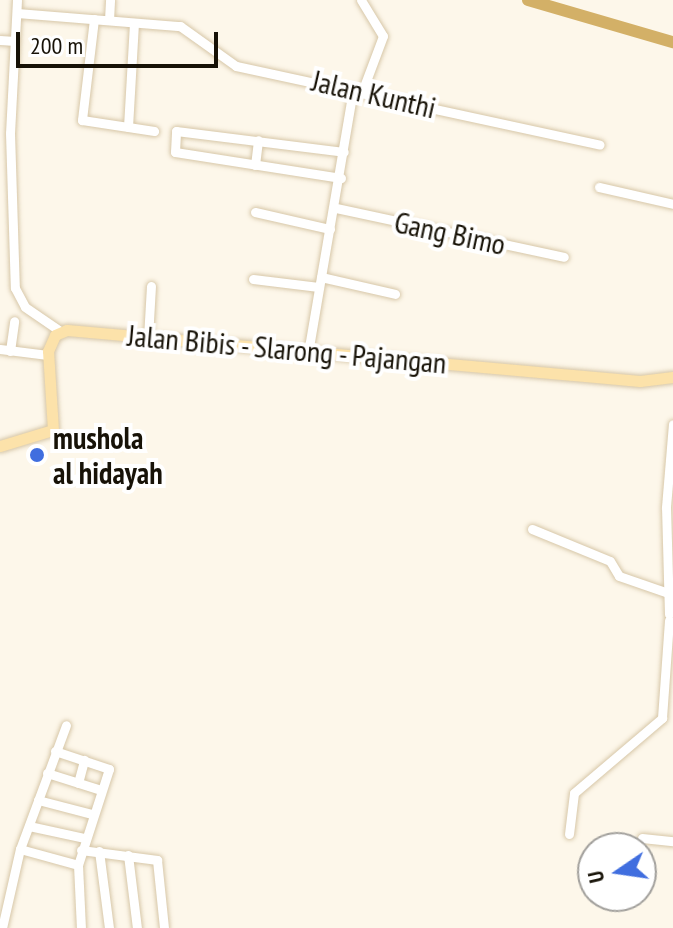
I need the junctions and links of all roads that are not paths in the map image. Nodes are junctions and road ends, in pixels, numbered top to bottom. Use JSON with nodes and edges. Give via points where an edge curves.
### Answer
{"nodes":[{"id":1,"x":17,"y":0,"type":"edge"},
{"id":2,"x":110,"y":0,"type":"edge"},
{"id":3,"x":361,"y":0,"type":"edge"},
{"id":4,"x":17,"y":13,"type":"junction"},
{"id":5,"x":94,"y":19,"type":"junction"},
{"id":6,"x":109,"y":20,"type":"junction"},
{"id":7,"x":134,"y":23,"type":"junction"},
{"id":8,"x":0,"y":40,"type":"edge"},
{"id":9,"x":15,"y":41,"type":"junction"},
{"id":10,"x":358,"y":91,"type":"junction"},
{"id":11,"x":128,"y":127,"type":"junction"},
{"id":12,"x":154,"y":131,"type":"dead end"},
{"id":13,"x":258,"y":140,"type":"junction"},
{"id":14,"x":600,"y":145,"type":"dead end"},
{"id":15,"x":344,"y":152,"type":"junction"},
{"id":16,"x":255,"y":165,"type":"junction"},
{"id":17,"x":341,"y":178,"type":"junction"},
{"id":18,"x":599,"y":187,"type":"dead end"},
{"id":19,"x":673,"y":204,"type":"edge"},
{"id":20,"x":336,"y":208,"type":"junction"},
{"id":21,"x":255,"y":212,"type":"dead end"},
{"id":22,"x":330,"y":229,"type":"junction"},
{"id":23,"x":564,"y":257,"type":"dead end"},
{"id":24,"x":253,"y":279,"type":"dead end"},
{"id":25,"x":320,"y":282,"type":"junction"},
{"id":26,"x":151,"y":286,"type":"dead end"},
{"id":27,"x":395,"y":294,"type":"dead end"},
{"id":28,"x":14,"y":321,"type":"dead end"},
{"id":29,"x":60,"y":331,"type":"junction"},
{"id":30,"x":148,"y":338,"type":"junction"},
{"id":31,"x":5,"y":350,"type":"edge"},
{"id":32,"x":308,"y":353,"type":"junction"},
{"id":33,"x":48,"y":355,"type":"junction"},
{"id":34,"x":673,"y":377,"type":"edge"},
{"id":35,"x":673,"y":424,"type":"edge"},
{"id":36,"x":0,"y":446,"type":"edge"},
{"id":37,"x":670,"y":507,"type":"edge"},
{"id":38,"x":532,"y":529,"type":"dead end"},
{"id":39,"x":668,"y":593,"type":"junction"},
{"id":40,"x":66,"y":725,"type":"dead end"},
{"id":41,"x":55,"y":751,"type":"junction"},
{"id":42,"x":84,"y":760,"type":"junction"},
{"id":43,"x":47,"y":773,"type":"junction"},
{"id":44,"x":78,"y":783,"type":"junction"},
{"id":45,"x":101,"y":790,"type":"junction"},
{"id":46,"x":38,"y":800,"type":"junction"},
{"id":47,"x":92,"y":814,"type":"junction"},
{"id":48,"x":29,"y":826,"type":"junction"},
{"id":49,"x":569,"y":834,"type":"dead end"},
{"id":50,"x":84,"y":838,"type":"junction"},
{"id":51,"x":20,"y":849,"type":"junction"},
{"id":52,"x":81,"y":850,"type":"junction"},
{"id":53,"x":99,"y":851,"type":"junction"},
{"id":54,"x":128,"y":855,"type":"junction"},
{"id":55,"x":78,"y":865,"type":"junction"},
{"id":56,"x":4,"y":898,"type":"edge"},
{"id":57,"x":2,"y":923,"type":"edge"},
{"id":58,"x":81,"y":928,"type":"edge"},
{"id":59,"x":109,"y":928,"type":"edge"},
{"id":60,"x":137,"y":928,"type":"edge"},
{"id":61,"x":164,"y":928,"type":"edge"}],
"edges":[{"from":1,"to":4,"type":"street"},
{"from":2,"to":6,"type":"street"},
{"from":3,"to":10,"type":"street","via":[[383,36]]},
{"from":4,"to":5,"type":"street","name":"Jalan Kunthi"},
{"from":4,"to":9,"type":"street"},
{"from":5,"to":6,"type":"street","name":"Jalan Kunthi"},
{"from":5,"to":11,"type":"street","via":[[82,120]]},
{"from":6,"to":7,"type":"street","name":"Jalan Kunthi"},
{"from":7,"to":10,"type":"street","name":"Jalan Kunthi","via":[[187,27],[226,63]]},
{"from":7,"to":11,"type":"street"},
{"from":8,"to":9,"type":"street"},
{"from":9,"to":29,"type":"street","via":[[15,288],[25,307]]},
{"from":10,"to":14,"type":"street","name":"Jalan Kunthi"},
{"from":10,"to":15,"type":"street"},
{"from":11,"to":12,"type":"street"},
{"from":13,"to":15,"type":"street"},
{"from":13,"to":16,"type":"street"},
{"from":13,"to":16,"type":"street","via":[[176,131],[175,152]]},
{"from":15,"to":17,"type":"street"},
{"from":16,"to":17,"type":"street"},
{"from":17,"to":20,"type":"street"},
{"from":18,"to":19,"type":"street"},
{"from":20,"to":22,"type":"street"},
{"from":20,"to":23,"type":"street","name":"Gang Bimo"},
{"from":21,"to":22,"type":"street"},
{"from":22,"to":25,"type":"street"},
{"from":24,"to":25,"type":"street"},
{"from":25,"to":27,"type":"street"},
{"from":25,"to":32,"type":"street"},
{"from":26,"to":30,"type":"street"},
{"from":28,"to":31,"type":"street"},
{"from":29,"to":30,"type":"main road","name":"Jalan Bibis - Slarong - Pajangan"},
{"from":29,"to":33,"type":"main road"},
{"from":30,"to":32,"type":"main road","name":"Jalan Bibis - Slarong - Pajangan"},
{"from":31,"to":33,"type":"street"},
{"from":32,"to":34,"type":"main road","name":"Jalan Bibis - Slarong - Pajangan","via":[[640,381]]},
{"from":33,"to":36,"type":"main road","via":[[53,430]]},
{"from":35,"to":37,"type":"street"},
{"from":37,"to":39,"type":"street"},
{"from":38,"to":39,"type":"street","via":[[610,561],[619,576]]},
{"from":39,"to":49,"type":"street","via":[[662,718],[574,793]]},
{"from":40,"to":41,"type":"street"},
{"from":41,"to":42,"type":"street"},
{"from":41,"to":43,"type":"street"},
{"from":42,"to":44,"type":"street"},
{"from":42,"to":45,"type":"street","via":[[109,769]]},
{"from":43,"to":44,"type":"street"},
{"from":43,"to":46,"type":"street"},
{"from":44,"to":45,"type":"street"},
{"from":45,"to":47,"type":"street"},
{"from":46,"to":47,"type":"street"},
{"from":46,"to":48,"type":"street"},
{"from":47,"to":50,"type":"street"},
{"from":48,"to":50,"type":"street"},
{"from":48,"to":51,"type":"street"},
{"from":50,"to":52,"type":"street"},
{"from":51,"to":55,"type":"street"},
{"from":51,"to":56,"type":"street"},
{"from":52,"to":53,"type":"street"},
{"from":52,"to":55,"type":"street"},
{"from":53,"to":54,"type":"street"},
{"from":53,"to":59,"type":"street"},
{"from":54,"to":60,"type":"street"},
{"from":54,"to":61,"type":"street","via":[[157,860]]},
{"from":55,"to":58,"type":"street"},
{"from":56,"to":57,"type":"street"}]}
